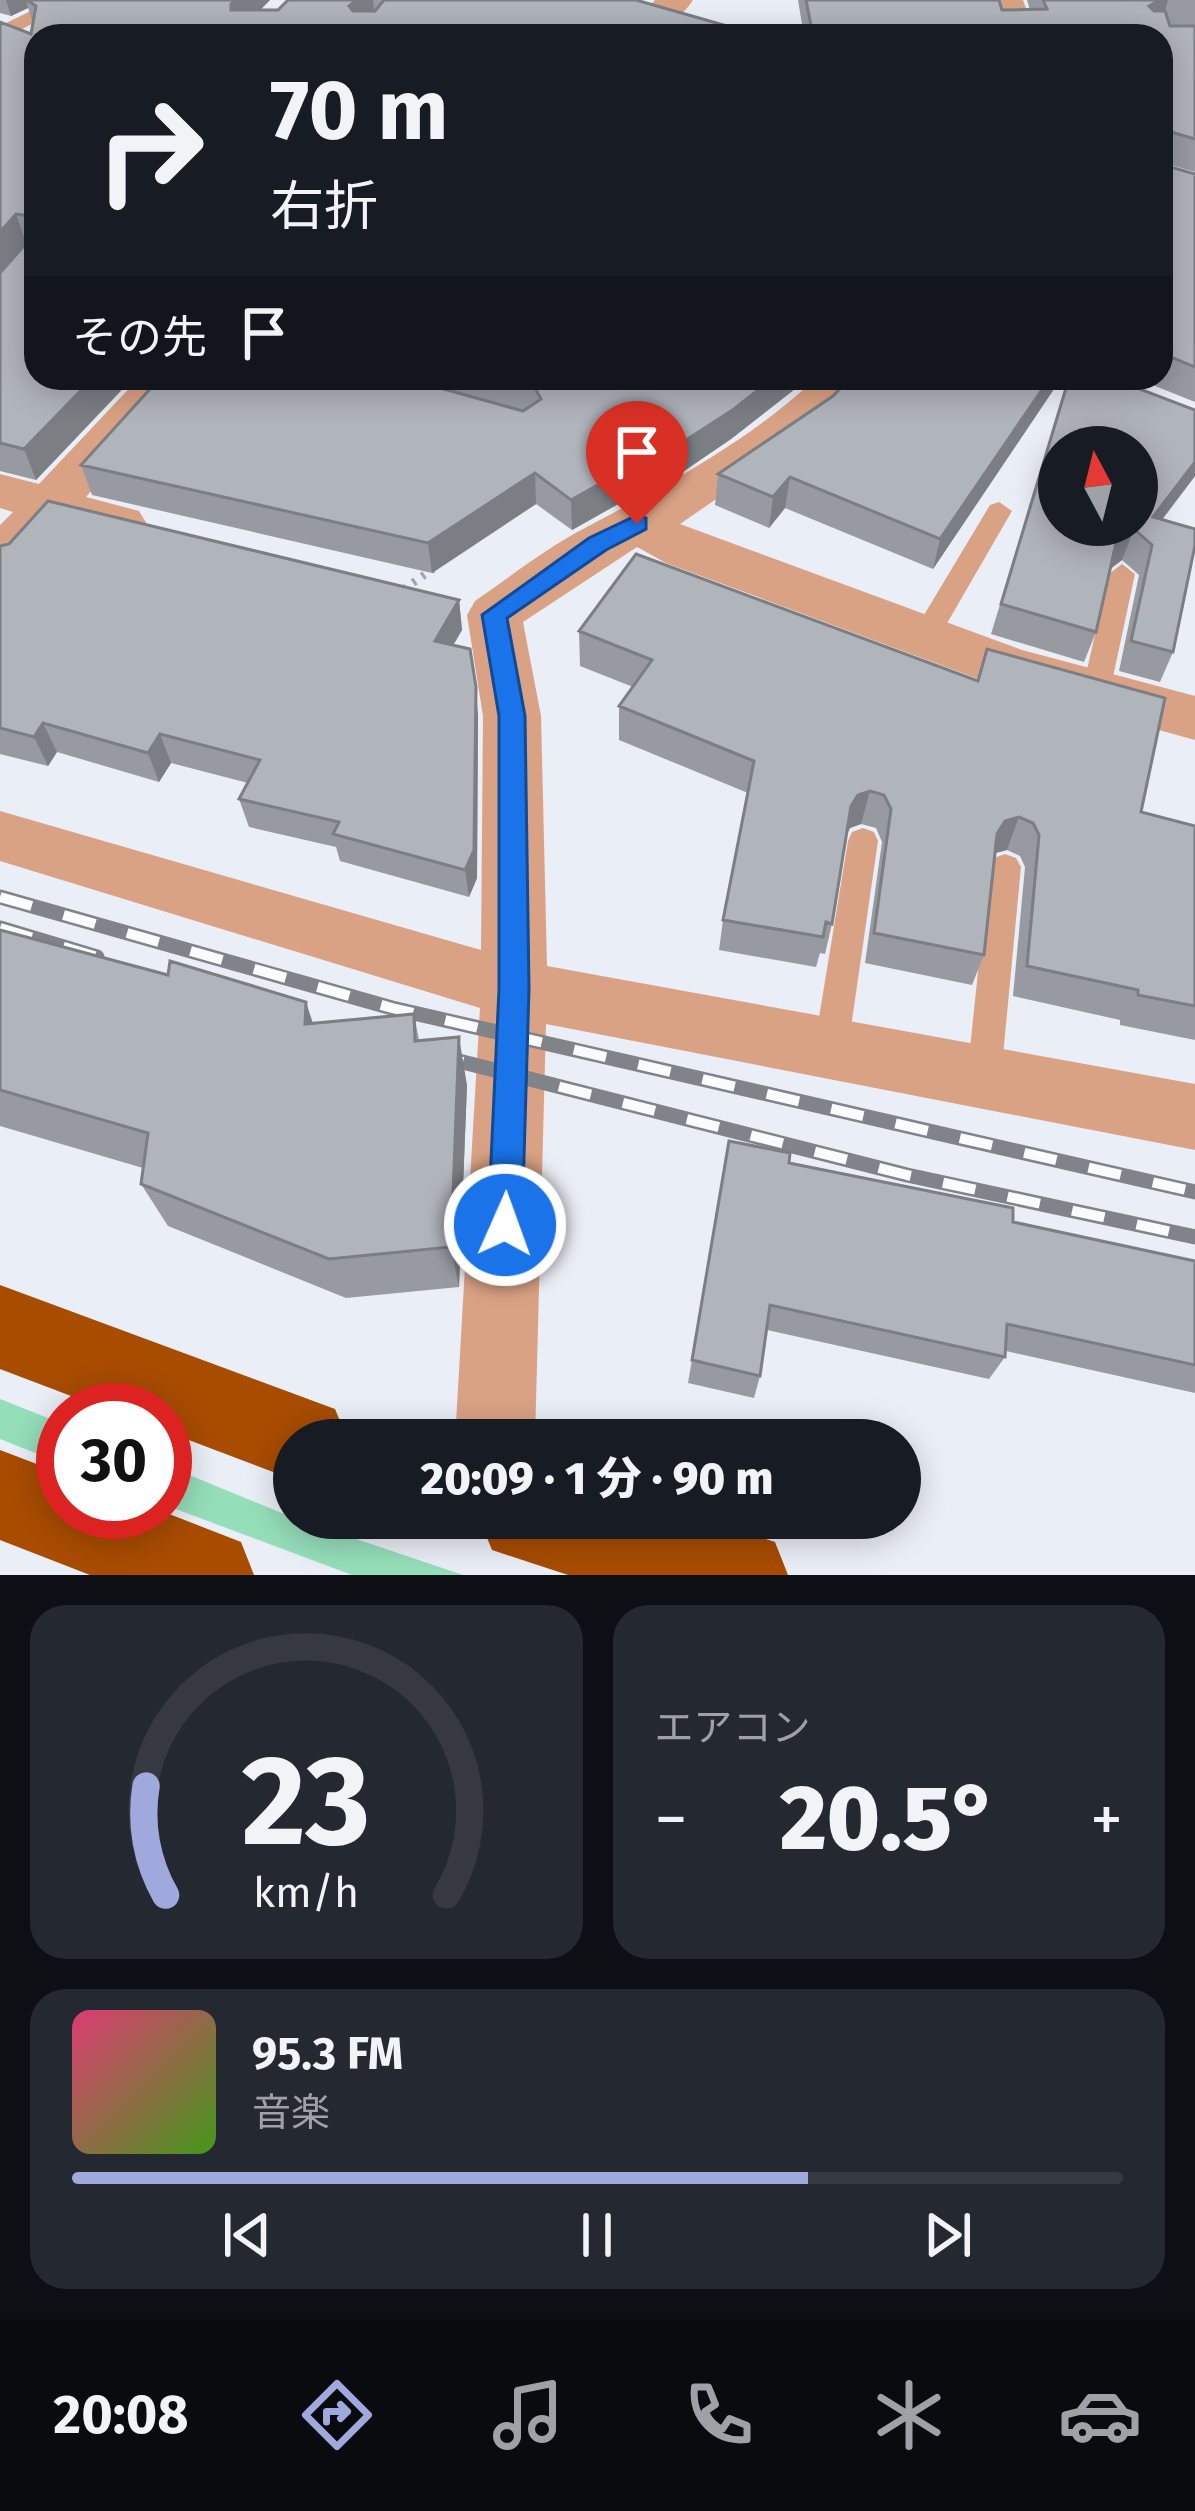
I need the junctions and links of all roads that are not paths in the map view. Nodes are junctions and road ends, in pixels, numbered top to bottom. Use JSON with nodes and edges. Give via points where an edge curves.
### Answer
{"nodes":[{"id":1,"x":67,"y":0,"type":"edge"},
{"id":2,"x":31,"y":24,"type":"edge"},
{"id":3,"x":152,"y":390,"type":"edge"},
{"id":4,"x":832,"y":390,"type":"edge"},
{"id":5,"x":23,"y":499,"type":"edge"},
{"id":6,"x":999,"y":511,"type":"dead end"},
{"id":7,"x":637,"y":524,"type":"junction"},
{"id":8,"x":158,"y":532,"type":"edge"},
{"id":9,"x":0,"y":558,"type":"edge"},
{"id":10,"x":1123,"y":574,"type":"edge"},
{"id":11,"x":423,"y":576,"type":"edge"},
{"id":12,"x":494,"y":615,"type":"junction"},
{"id":13,"x":925,"y":637,"type":"junction"},
{"id":14,"x":1096,"y":691,"type":"junction"},
{"id":15,"x":1195,"y":718,"type":"edge"},
{"id":16,"x":0,"y":836,"type":"edge"},
{"id":17,"x":863,"y":841,"type":"dead end"},
{"id":18,"x":1006,"y":867,"type":"dead end"},
{"id":19,"x":514,"y":989,"type":"junction"},
{"id":20,"x":831,"y":1048,"type":"junction"},
{"id":21,"x":984,"y":1077,"type":"junction"},
{"id":22,"x":1195,"y":1117,"type":"edge"},
{"id":23,"x":0,"y":1327,"type":"edge"},
{"id":24,"x":496,"y":1419,"type":"edge"},
{"id":25,"x":273,"y":1428,"type":"edge"},
{"id":26,"x":0,"y":1495,"type":"edge"},
{"id":27,"x":604,"y":1539,"type":"edge"},
{"id":28,"x":208,"y":1575,"type":"edge"},
{"id":29,"x":742,"y":1575,"type":"edge"}],
"edges":[{"from":1,"to":2,"type":"lane"},
{"from":3,"to":5,"type":"street"},
{"from":4,"to":7,"type":"street","via":[[752,455]]},
{"from":5,"to":8,"type":"street"},
{"from":5,"to":9,"type":"street"},
{"from":6,"to":13,"type":"lane"},
{"from":7,"to":12,"type":"street"},
{"from":7,"to":13,"type":"street","via":[[685,550]]},
{"from":10,"to":14,"type":"lane"},
{"from":11,"to":12,"type":"street"},
{"from":12,"to":19,"type":"street","via":[[512,716]]},
{"from":13,"to":14,"type":"street"},
{"from":14,"to":15,"type":"street"},
{"from":16,"to":19,"type":"street"},
{"from":17,"to":20,"type":"lane"},
{"from":18,"to":21,"type":"lane"},
{"from":19,"to":20,"type":"street"},
{"from":19,"to":24,"type":"street"},
{"from":20,"to":21,"type":"street"},
{"from":21,"to":22,"type":"street"},
{"from":23,"to":25,"type":"highway"},
{"from":26,"to":28,"type":"highway"},
{"from":27,"to":29,"type":"highway"}]}
